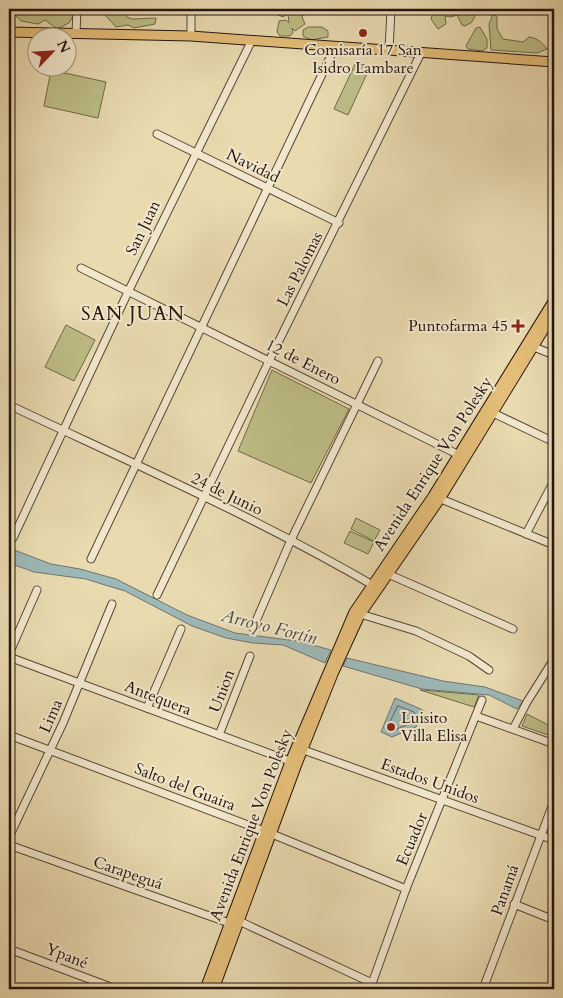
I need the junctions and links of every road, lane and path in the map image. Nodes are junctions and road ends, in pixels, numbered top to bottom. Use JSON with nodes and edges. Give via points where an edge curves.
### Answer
{"nodes":[{"id":1,"x":76,"y":9,"type":"edge"},
{"id":2,"x":191,"y":9,"type":"edge"},
{"id":3,"x":391,"y":9,"type":"edge"},
{"id":4,"x":76,"y":28,"type":"edge"},
{"id":5,"x":9,"y":32,"type":"edge"},
{"id":6,"x":28,"y":33,"type":"edge"},
{"id":7,"x":78,"y":34,"type":"edge"},
{"id":8,"x":190,"y":36,"type":"junction"},
{"id":9,"x":252,"y":40,"type":"junction"},
{"id":10,"x":336,"y":47,"type":"junction"},
{"id":11,"x":390,"y":51,"type":"junction"},
{"id":12,"x":421,"y":53,"type":"junction"},
{"id":13,"x":554,"y":62,"type":"edge"},
{"id":14,"x":156,"y":134,"type":"dead end"},
{"id":15,"x":196,"y":154,"type":"junction"},
{"id":16,"x":267,"y":187,"type":"junction"},
{"id":17,"x":339,"y":222,"type":"junction"},
{"id":18,"x":81,"y":268,"type":"dead end"},
{"id":19,"x":128,"y":292,"type":"junction"},
{"id":20,"x":554,"y":300,"type":"edge"},
{"id":21,"x":554,"y":313,"type":"edge"},
{"id":22,"x":202,"y":326,"type":"junction"},
{"id":23,"x":530,"y":346,"type":"junction"},
{"id":24,"x":554,"y":355,"type":"edge"},
{"id":25,"x":269,"y":361,"type":"junction"},
{"id":26,"x":378,"y":361,"type":"dead end"},
{"id":27,"x":9,"y":405,"type":"edge"},
{"id":28,"x":358,"y":405,"type":"junction"},
{"id":29,"x":490,"y":411,"type":"junction"},
{"id":30,"x":62,"y":430,"type":"junction"},
{"id":31,"x":554,"y":442,"type":"edge"},
{"id":32,"x":462,"y":457,"type":"junction"},
{"id":33,"x":136,"y":464,"type":"junction"},
{"id":34,"x":554,"y":481,"type":"edge"},
{"id":35,"x":205,"y":498,"type":"junction"},
{"id":36,"x":437,"y":498,"type":"junction"},
{"id":37,"x":526,"y":534,"type":"junction"},
{"id":38,"x":13,"y":538,"type":"dead end"},
{"id":39,"x":291,"y":540,"type":"junction"},
{"id":40,"x":554,"y":545,"type":"edge"},
{"id":41,"x":91,"y":559,"type":"dead end"},
{"id":42,"x":388,"y":574,"type":"junction"},
{"id":43,"x":375,"y":586,"type":"junction"},
{"id":44,"x":37,"y":590,"type":"dead end"},
{"id":45,"x":157,"y":594,"type":"dead end"},
{"id":46,"x":112,"y":604,"type":"dead end"},
{"id":47,"x":357,"y":613,"type":"junction"},
{"id":48,"x":253,"y":628,"type":"dead end"},
{"id":49,"x":181,"y":629,"type":"dead end"},
{"id":50,"x":513,"y":629,"type":"dead end"},
{"id":51,"x":9,"y":656,"type":"edge"},
{"id":52,"x":250,"y":656,"type":"dead end"},
{"id":53,"x":554,"y":659,"type":"edge"},
{"id":54,"x":489,"y":670,"type":"dead end"},
{"id":55,"x":79,"y":683,"type":"junction"},
{"id":56,"x":482,"y":700,"type":"dead end"},
{"id":57,"x":146,"y":708,"type":"junction"},
{"id":58,"x":476,"y":716,"type":"junction"},
{"id":59,"x":513,"y":729,"type":"junction"},
{"id":60,"x":9,"y":735,"type":"edge"},
{"id":61,"x":219,"y":736,"type":"junction"},
{"id":62,"x":554,"y":744,"type":"edge"},
{"id":63,"x":300,"y":748,"type":"junction"},
{"id":64,"x":51,"y":751,"type":"junction"},
{"id":65,"x":294,"y":763,"type":"junction"},
{"id":66,"x":442,"y":801,"type":"junction"},
{"id":67,"x":554,"y":801,"type":"edge"},
{"id":68,"x":267,"y":832,"type":"junction"},
{"id":69,"x":540,"y":835,"type":"junction"},
{"id":70,"x":9,"y":837,"type":"edge"},
{"id":71,"x":554,"y":840,"type":"edge"},
{"id":72,"x":9,"y":846,"type":"edge"},
{"id":73,"x":406,"y":889,"type":"junction"},
{"id":74,"x":514,"y":904,"type":"junction"},
{"id":75,"x":554,"y":920,"type":"edge"},
{"id":76,"x":235,"y":923,"type":"junction"},
{"id":77,"x":9,"y":948,"type":"edge"},
{"id":78,"x":92,"y":980,"type":"junction"},
{"id":79,"x":371,"y":986,"type":"edge"},
{"id":80,"x":89,"y":989,"type":"edge"},
{"id":81,"x":116,"y":989,"type":"edge"},
{"id":82,"x":205,"y":989,"type":"edge"},
{"id":83,"x":214,"y":989,"type":"edge"},
{"id":84,"x":484,"y":989,"type":"edge"}],
"edges":[{"from":1,"to":4,"type":"street"},
{"from":2,"to":8,"type":"street"},
{"from":3,"to":11,"type":"street"},
{"from":5,"to":6,"type":"main road"},
{"from":7,"to":8,"type":"main road"},
{"from":8,"to":9,"type":"main road"},
{"from":9,"to":10,"type":"main road"},
{"from":9,"to":15,"type":"street","name":"San Juan"},
{"from":10,"to":11,"type":"main road"},
{"from":10,"to":16,"type":"street"},
{"from":11,"to":12,"type":"main road"},
{"from":12,"to":13,"type":"main road"},
{"from":12,"to":17,"type":"street","name":"Las Palomas"},
{"from":14,"to":15,"type":"street","name":"Navidad"},
{"from":15,"to":16,"type":"street","name":"Navidad"},
{"from":15,"to":19,"type":"street","name":"San Juan"},
{"from":16,"to":17,"type":"street","name":"Navidad"},
{"from":16,"to":22,"type":"street"},
{"from":17,"to":25,"type":"street","name":"Las Palomas"},
{"from":18,"to":19,"type":"street","name":"12 de Enero"},
{"from":19,"to":22,"type":"street","name":"12 de Enero"},
{"from":19,"to":30,"type":"street","name":"San Juan"},
{"from":20,"to":23,"type":"main road","name":"Avenida Enrique Von Polesky"},
{"from":21,"to":23,"type":"main road","name":"Avenida Enrique Von Polesky"},
{"from":22,"to":25,"type":"street","name":"12 de Enero"},
{"from":22,"to":33,"type":"street"},
{"from":23,"to":24,"type":"street"},
{"from":23,"to":29,"type":"main road","name":"Avenida Enrique Von Polesky"},
{"from":25,"to":28,"type":"street","name":"12 de Enero"},
{"from":25,"to":35,"type":"street","name":"Las Palomas"},
{"from":26,"to":28,"type":"street"},
{"from":27,"to":30,"type":"street","name":"24 de Junio"},
{"from":28,"to":32,"type":"street","name":"12 de Enero"},
{"from":28,"to":39,"type":"street"},
{"from":29,"to":31,"type":"street"},
{"from":29,"to":32,"type":"main road","name":"Avenida Enrique Von Polesky"},
{"from":30,"to":33,"type":"street","name":"24 de Junio"},
{"from":30,"to":38,"type":"street","name":"San Juan"},
{"from":32,"to":36,"type":"main road","name":"Avenida Enrique Von Polesky"},
{"from":33,"to":35,"type":"street","name":"24 de Junio"},
{"from":33,"to":41,"type":"street"},
{"from":34,"to":37,"type":"street"},
{"from":35,"to":39,"type":"street","name":"24 de Junio"},
{"from":35,"to":45,"type":"street","name":"Las Palomas"},
{"from":36,"to":37,"type":"street"},
{"from":36,"to":42,"type":"main road","name":"Avenida Enrique Von Polesky"},
{"from":36,"to":43,"type":"main road","name":"Avenida Enrique Von Polesky"},
{"from":37,"to":40,"type":"street"},
{"from":39,"to":43,"type":"street","name":"24 de Junio"},
{"from":39,"to":48,"type":"street"},
{"from":42,"to":43,"type":"main road","name":"Avenida Enrique Von Polesky"},
{"from":42,"to":50,"type":"street"},
{"from":43,"to":47,"type":"main road","name":"Avenida Enrique Von Polesky"},
{"from":44,"to":51,"type":"street"},
{"from":46,"to":55,"type":"street","name":"Lima"},
{"from":47,"to":54,"type":"street","via":[[416,631],[469,656]]},
{"from":47,"to":63,"type":"main road","name":"Avenida Enrique Von Polesky"},
{"from":49,"to":57,"type":"street"},
{"from":51,"to":55,"type":"street","name":"Antequera"},
{"from":52,"to":61,"type":"street","name":"Union"},
{"from":53,"to":59,"type":"street"},
{"from":55,"to":57,"type":"street","name":"Antequera"},
{"from":55,"to":64,"type":"street","name":"Lima"},
{"from":56,"to":58,"type":"street","name":"Ecuador"},
{"from":57,"to":61,"type":"street","name":"Antequera"},
{"from":58,"to":59,"type":"street"},
{"from":58,"to":66,"type":"street","name":"Ecuador"},
{"from":59,"to":62,"type":"street"},
{"from":60,"to":64,"type":"street","name":"Salto del Guaira"},
{"from":61,"to":65,"type":"street","name":"Antequera"},
{"from":63,"to":65,"type":"main road","name":"Avenida Enrique Von Polesky"},
{"from":63,"to":66,"type":"street","name":"Estados Unidos"},
{"from":64,"to":68,"type":"street","name":"Salto del Guaira"},
{"from":64,"to":70,"type":"street","name":"Lima"},
{"from":65,"to":68,"type":"main road","name":"Avenida Enrique Von Polesky"},
{"from":66,"to":69,"type":"street","name":"Estados Unidos"},
{"from":66,"to":73,"type":"street","name":"Ecuador"},
{"from":67,"to":69,"type":"street","name":"Panamá"},
{"from":68,"to":73,"type":"street","name":"Salto del Guaira"},
{"from":68,"to":76,"type":"main road","name":"Avenida Enrique Von Polesky"},
{"from":69,"to":71,"type":"street","name":"Estados Unidos"},
{"from":69,"to":74,"type":"street","name":"Panamá"},
{"from":72,"to":76,"type":"street","name":"Carapeguá"},
{"from":73,"to":79,"type":"street","name":"Ecuador"},
{"from":74,"to":75,"type":"street"},
{"from":74,"to":84,"type":"street","name":"Panamá"},
{"from":76,"to":79,"type":"street","name":"Carapeguá"},
{"from":76,"to":82,"type":"main road","name":"Avenida Enrique Von Polesky"},
{"from":76,"to":83,"type":"main road","name":"Avenida Enrique Von Polesky"},
{"from":77,"to":78,"type":"street","name":"Ypané"},
{"from":78,"to":80,"type":"street"},
{"from":78,"to":81,"type":"street","name":"Ypané"}]}
